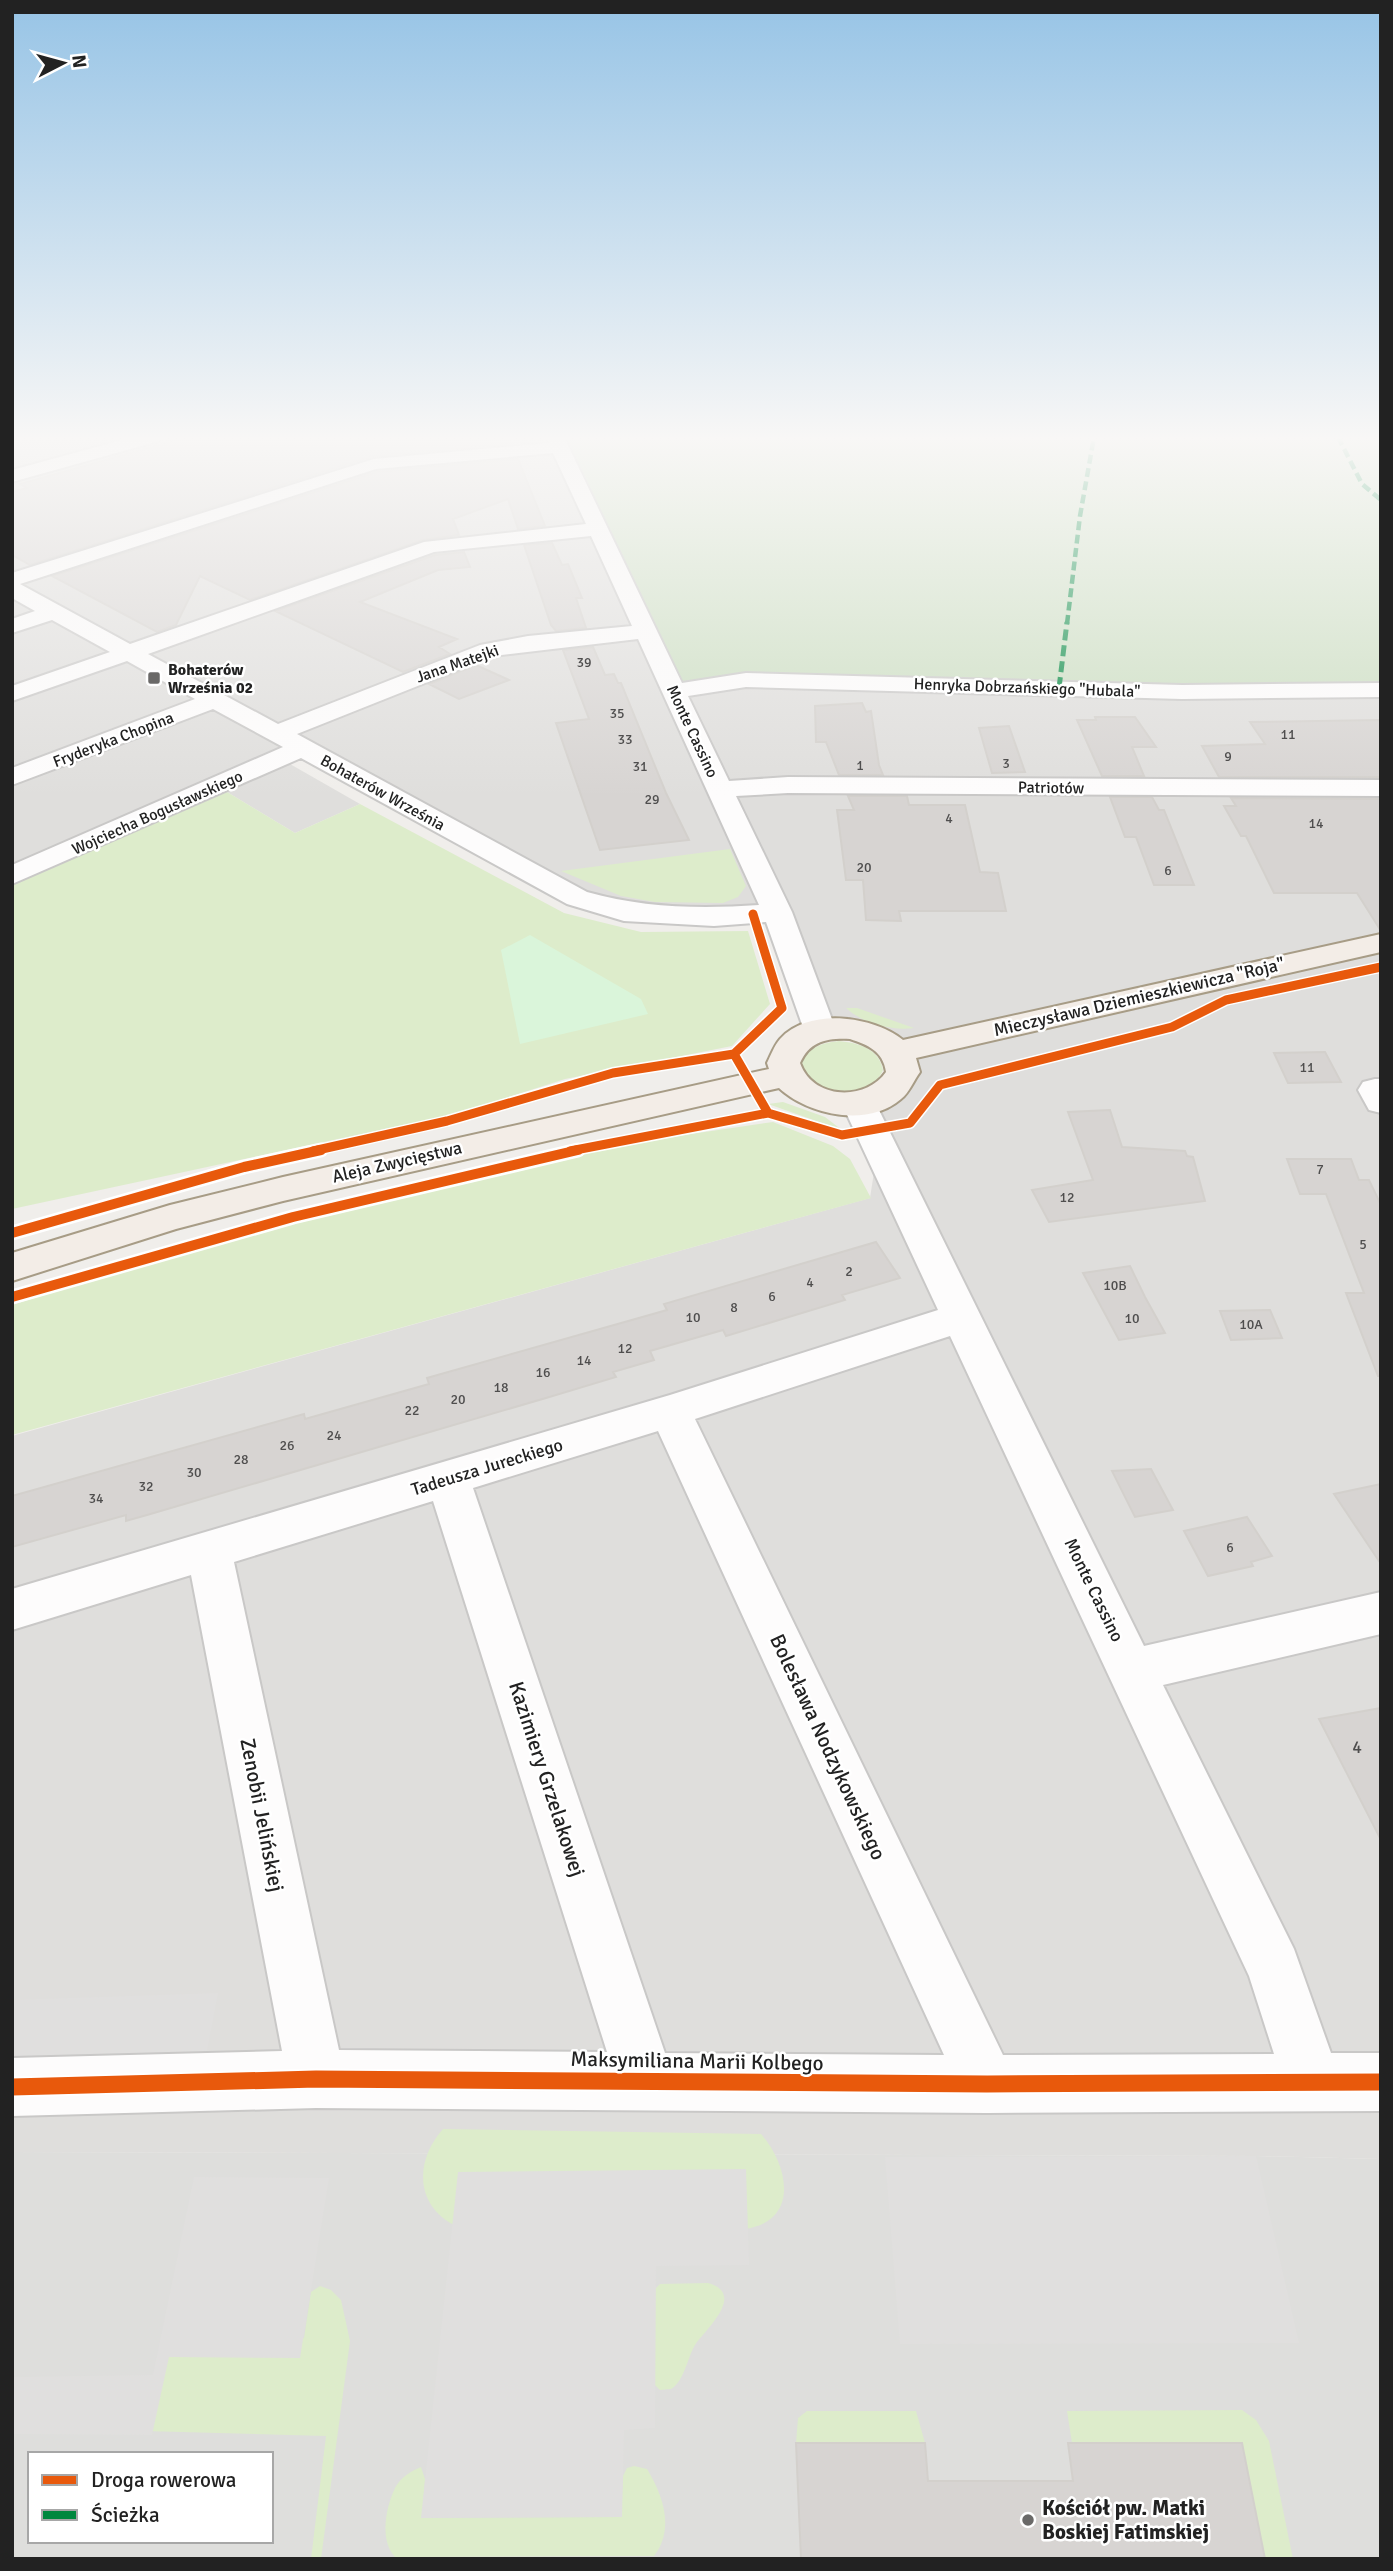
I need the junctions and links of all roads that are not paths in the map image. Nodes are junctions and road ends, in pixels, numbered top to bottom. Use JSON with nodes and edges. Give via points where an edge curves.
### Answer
{"nodes":[{"id":1,"x":84,"y":557,"type":"edge"},
{"id":2,"x":400,"y":557,"type":"edge"},
{"id":3,"x":610,"y":557,"type":"edge"},
{"id":4,"x":12,"y":580,"type":"edge"},
{"id":5,"x":12,"y":589,"type":"edge"},
{"id":6,"x":56,"y":611,"type":"junction"},
{"id":7,"x":12,"y":626,"type":"edge"},
{"id":8,"x":646,"y":631,"type":"junction"},
{"id":9,"x":128,"y":653,"type":"junction"},
{"id":10,"x":1381,"y":690,"type":"edge"},
{"id":11,"x":674,"y":691,"type":"junction"},
{"id":12,"x":12,"y":694,"type":"edge"},
{"id":13,"x":214,"y":700,"type":"junction"},
{"id":14,"x":278,"y":733,"type":"junction"},
{"id":15,"x":302,"y":748,"type":"junction"},
{"id":16,"x":12,"y":777,"type":"edge"},
{"id":17,"x":1381,"y":788,"type":"edge"},
{"id":18,"x":721,"y":789,"type":"junction"},
{"id":19,"x":12,"y":876,"type":"edge"},
{"id":20,"x":777,"y":912,"type":"junction"},
{"id":21,"x":1381,"y":943,"type":"edge"},
{"id":22,"x":820,"y":1030,"type":"junction"},
{"id":23,"x":897,"y":1052,"type":"junction"},
{"id":24,"x":786,"y":1076,"type":"junction"},
{"id":25,"x":1381,"y":1090,"type":"edge"},
{"id":26,"x":1381,"y":1102,"type":"edge"},
{"id":27,"x":859,"y":1104,"type":"junction"},
{"id":28,"x":12,"y":1266,"type":"edge"},
{"id":29,"x":961,"y":1318,"type":"junction"},
{"id":30,"x":670,"y":1411,"type":"junction"},
{"id":31,"x":448,"y":1479,"type":"junction"},
{"id":32,"x":209,"y":1552,"type":"junction"},
{"id":33,"x":12,"y":1610,"type":"edge"},
{"id":34,"x":1381,"y":1613,"type":"edge"},
{"id":35,"x":1133,"y":1670,"type":"junction"},
{"id":36,"x":316,"y":2079,"type":"junction"},
{"id":37,"x":645,"y":2080,"type":"junction"},
{"id":38,"x":1312,"y":2082,"type":"junction"},
{"id":39,"x":1381,"y":2082,"type":"edge"},
{"id":40,"x":987,"y":2084,"type":"junction"},
{"id":41,"x":12,"y":2087,"type":"edge"}],
"edges":[{"from":1,"to":4,"type":"street"},
{"from":2,"to":9,"type":"street"},
{"from":3,"to":8,"type":"street","name":"Monte Cassino"},
{"from":5,"to":6,"type":"street","name":"Bohaterów Września"},
{"from":6,"to":7,"type":"street"},
{"from":6,"to":9,"type":"street","name":"Bohaterów Września"},
{"from":8,"to":11,"type":"street","name":"Monte Cassino"},
{"from":8,"to":14,"type":"street","name":"Jana Matejki","via":[[488,650]]},
{"from":9,"to":12,"type":"street"},
{"from":9,"to":13,"type":"street","name":"Bohaterów Września"},
{"from":10,"to":11,"type":"street","name":"Henryka Dobrzańskiego \"Hubala\"","via":[[1182,692],[746,680]]},
{"from":11,"to":18,"type":"street","name":"Monte Cassino"},
{"from":13,"to":14,"type":"street","name":"Bohaterów Września"},
{"from":13,"to":16,"type":"street","name":"Fryderyka Chopina"},
{"from":14,"to":15,"type":"street","name":"Bohaterów Września"},
{"from":15,"to":19,"type":"street","name":"Wojciecha Bogusławskiego"},
{"from":15,"to":20,"type":"street","name":"Bohaterów Września","via":[[577,898],[624,912],[713,917]]},
{"from":17,"to":18,"type":"street","name":"Patriotów","via":[[788,785]]},
{"from":18,"to":20,"type":"street","name":"Monte Cassino"},
{"from":20,"to":22,"type":"street","name":"Monte Cassino"},
{"from":21,"to":23,"type":"main road","name":"Mieczysława Dziemieszkiewicza \"Roja\""},
{"from":22,"to":23,"type":"main road","via":[[866,1032]]},
{"from":22,"to":24,"type":"main road","via":[[795,1042],[786,1052]]},
{"from":23,"to":27,"type":"main road","via":[[903,1072],[897,1087]]},
{"from":24,"to":27,"type":"main road","via":[[807,1095]]},
{"from":24,"to":28,"type":"main road","name":"Aleja Zwycięstwa","via":[[283,1189]]},
{"from":25,"to":26,"type":"street","via":[[1375,1090]]},
{"from":27,"to":29,"type":"street","name":"Monte Cassino"},
{"from":29,"to":30,"type":"street","name":"Tadeusza Jureckiego"},
{"from":29,"to":35,"type":"street","name":"Monte Cassino"},
{"from":30,"to":31,"type":"street","name":"Tadeusza Jureckiego"},
{"from":30,"to":40,"type":"street","name":"Bolesława Nodzykowskiego"},
{"from":31,"to":32,"type":"street","name":"Tadeusza Jureckiego"},
{"from":31,"to":37,"type":"street","name":"Kazimiery Grzelakowej"},
{"from":32,"to":33,"type":"street","name":"Tadeusza Jureckiego"},
{"from":32,"to":36,"type":"street","name":"Zenobii Jelińskiej"},
{"from":34,"to":35,"type":"street"},
{"from":35,"to":38,"type":"street","name":"Monte Cassino","via":[[1274,1969]]},
{"from":36,"to":37,"type":"street","name":"Maksymiliana Marii Kolbego"},
{"from":36,"to":41,"type":"street","name":"Maksymiliana Marii Kolbego"},
{"from":37,"to":40,"type":"street","name":"Maksymiliana Marii Kolbego"},
{"from":38,"to":39,"type":"street","name":"Maksymiliana Marii Kolbego"},
{"from":38,"to":40,"type":"street","name":"Maksymiliana Marii Kolbego"}]}
